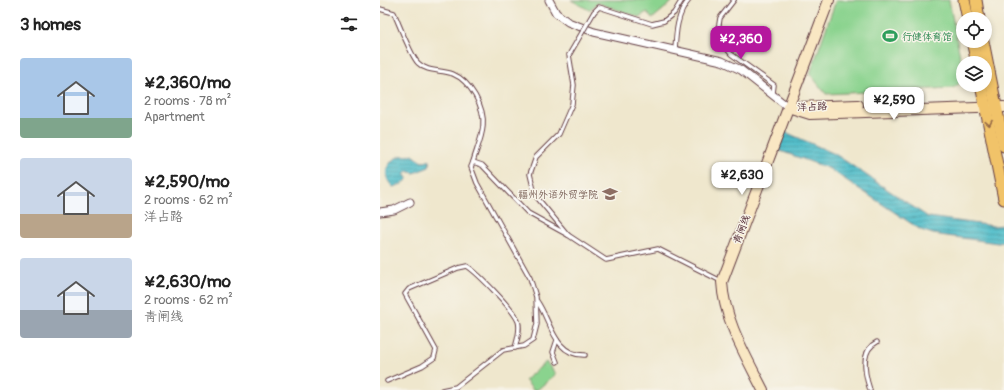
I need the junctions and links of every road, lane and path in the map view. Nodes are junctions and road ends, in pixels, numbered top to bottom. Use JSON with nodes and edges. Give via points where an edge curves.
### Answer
{"nodes":[{"id":1,"x":549,"y":0,"type":"edge"},
{"id":2,"x":682,"y":0,"type":"edge"},
{"id":3,"x":689,"y":0,"type":"edge"},
{"id":4,"x":734,"y":0,"type":"edge"},
{"id":5,"x":828,"y":0,"type":"edge"},
{"id":6,"x":964,"y":0,"type":"edge"},
{"id":7,"x":976,"y":0,"type":"edge"},
{"id":8,"x":380,"y":9,"type":"edge"},
{"id":9,"x":967,"y":12,"type":"edge"},
{"id":10,"x":978,"y":12,"type":"edge"},
{"id":11,"x":985,"y":48,"type":"edge"},
{"id":12,"x":675,"y":50,"type":"junction"},
{"id":13,"x":986,"y":92,"type":"edge"},
{"id":14,"x":773,"y":93,"type":"junction"},
{"id":15,"x":995,"y":104,"type":"edge"},
{"id":16,"x":788,"y":107,"type":"junction"},
{"id":17,"x":1004,"y":146,"type":"edge"},
{"id":18,"x":472,"y":162,"type":"junction"},
{"id":19,"x":1004,"y":199,"type":"edge"},
{"id":20,"x":410,"y":202,"type":"dead end"},
{"id":21,"x":380,"y":212,"type":"edge"},
{"id":22,"x":568,"y":235,"type":"junction"},
{"id":23,"x":722,"y":282,"type":"junction"},
{"id":24,"x":536,"y":300,"type":"junction"},
{"id":25,"x":557,"y":340,"type":"junction"},
{"id":26,"x":877,"y":342,"type":"dead end"},
{"id":27,"x":515,"y":348,"type":"junction"},
{"id":28,"x":585,"y":355,"type":"dead end"},
{"id":29,"x":557,"y":362,"type":"dead end"},
{"id":30,"x":388,"y":381,"type":"dead end"},
{"id":31,"x":442,"y":390,"type":"edge"},
{"id":32,"x":763,"y":390,"type":"edge"},
{"id":33,"x":870,"y":390,"type":"edge"}],
"edges":[{"from":1,"to":12,"type":"street","via":[[556,13],[568,22],[594,32]]},
{"from":2,"to":22,"type":"lane","bridge":true,"via":[[674,13],[664,22],[652,24],[600,7],[594,12],[569,55],[574,85],[572,104],[559,134],[536,158],[530,174],[534,195]]},
{"from":3,"to":12,"type":"lane","via":[[676,28]]},
{"from":4,"to":14,"type":"lane","via":[[720,18],[717,37],[731,54],[774,85]]},
{"from":5,"to":16,"type":"main road","name":"青闸线"},
{"from":6,"to":9,"type":"main road"},
{"from":7,"to":10,"type":"main road"},
{"from":8,"to":18,"type":"lane","via":[[394,13],[417,62],[428,70],[451,73],[472,89],[479,104],[483,126]]},
{"from":11,"to":15,"type":"main road"},
{"from":12,"to":14,"type":"street","via":[[722,61],[741,70]]},
{"from":13,"to":15,"type":"main road"},
{"from":14,"to":16,"type":"street"},
{"from":15,"to":16,"type":"main road","name":"洋占路"},
{"from":15,"to":17,"type":"main road"},
{"from":15,"to":19,"type":"main road","one_way":true},
{"from":16,"to":23,"type":"main road","name":"青闸线"},
{"from":18,"to":22,"type":"lane","via":[[482,165],[528,213]]},
{"from":18,"to":24,"type":"lane","via":[[471,167],[478,183],[530,278]]},
{"from":20,"to":21,"type":"street","via":[[394,210]]},
{"from":22,"to":23,"type":"lane","via":[[606,260],[658,250]]},
{"from":23,"to":32,"type":"main road","name":"青闸线","via":[[723,298],[728,313]]},
{"from":24,"to":25,"type":"lane"},
{"from":24,"to":27,"type":"lane","via":[[537,324],[533,340]]},
{"from":25,"to":28,"type":"lane","via":[[565,350],[575,355]]},
{"from":25,"to":29,"type":"lane","via":[[553,352]]},
{"from":26,"to":33,"type":"lane","via":[[869,350],[864,370]]},
{"from":27,"to":30,"type":"lane","via":[[518,322],[511,309],[476,272],[467,266],[458,268],[409,289],[404,294],[436,350],[434,358],[422,366]]},
{"from":27,"to":31,"type":"lane","via":[[503,350],[456,387]]}]}
